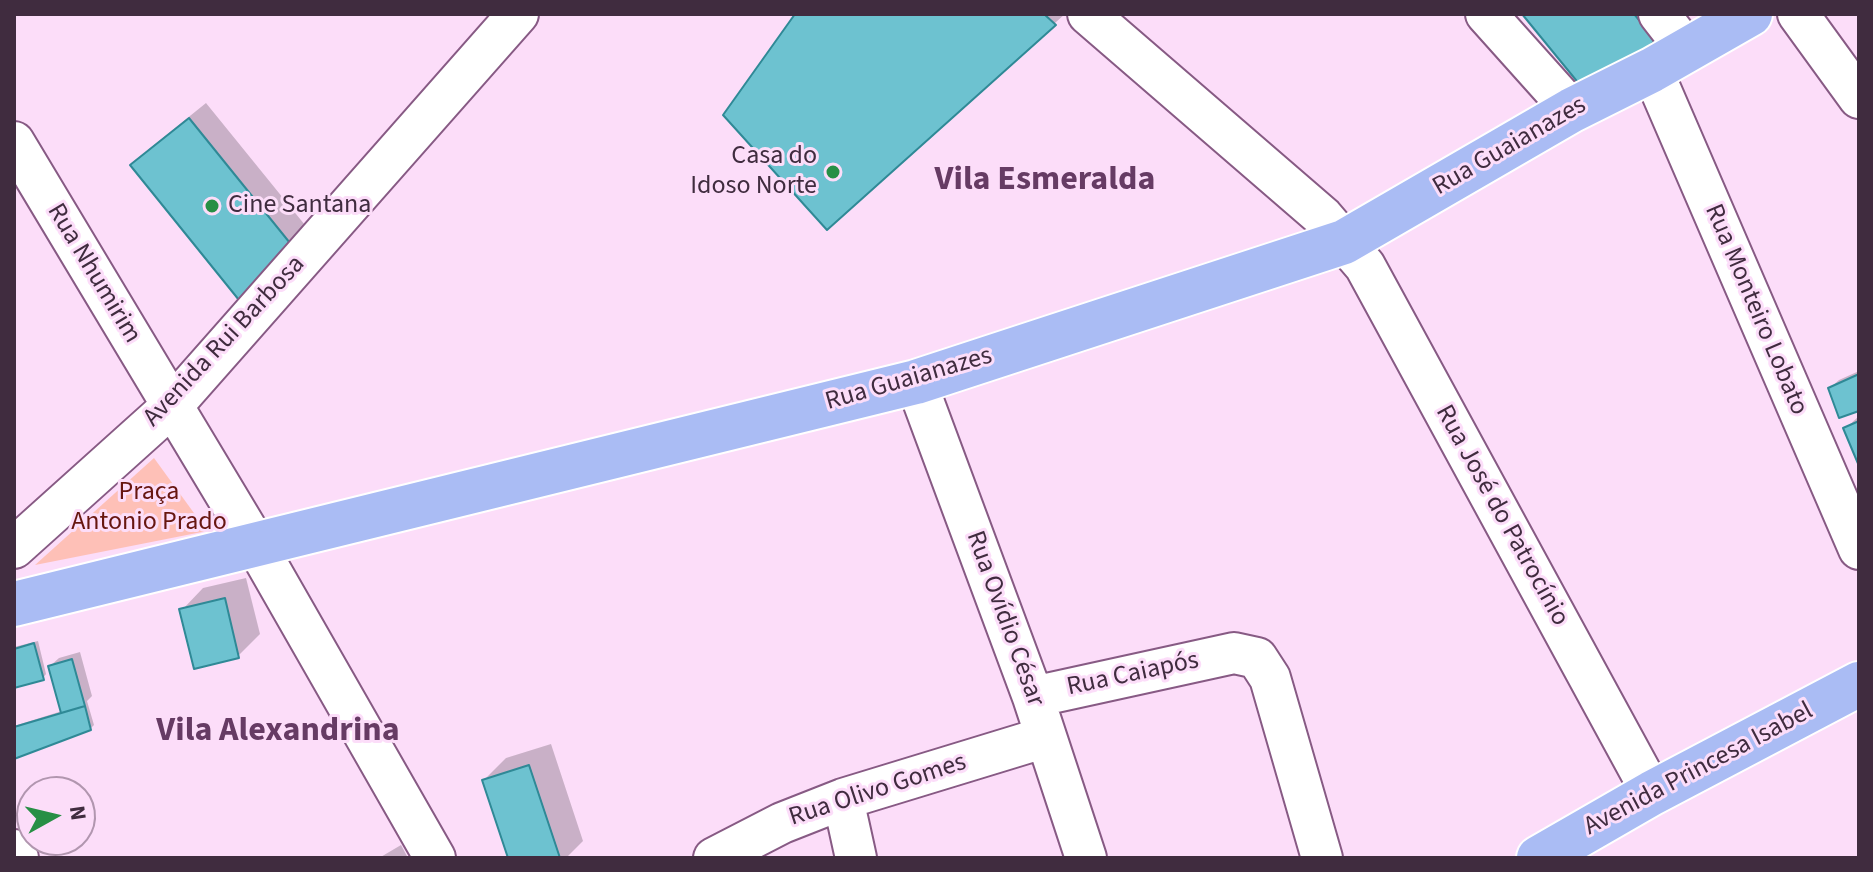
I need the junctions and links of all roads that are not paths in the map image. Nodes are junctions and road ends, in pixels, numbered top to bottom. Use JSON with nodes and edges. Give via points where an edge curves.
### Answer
{"nodes":[{"id":1,"x":518,"y":14,"type":"edge"},
{"id":2,"x":1088,"y":14,"type":"edge"},
{"id":3,"x":1486,"y":14,"type":"edge"},
{"id":4,"x":1659,"y":14,"type":"edge"},
{"id":5,"x":1750,"y":14,"type":"edge"},
{"id":6,"x":1798,"y":14,"type":"edge"},
{"id":7,"x":1670,"y":60,"type":"junction"},
{"id":8,"x":1859,"y":98,"type":"edge"},
{"id":9,"x":1572,"y":110,"type":"junction"},
{"id":10,"x":14,"y":142,"type":"edge"},
{"id":11,"x":1344,"y":242,"type":"junction"},
{"id":12,"x":916,"y":382,"type":"junction"},
{"id":13,"x":172,"y":406,"type":"junction"},
{"id":14,"x":256,"y":545,"type":"junction"},
{"id":15,"x":14,"y":548,"type":"edge"},
{"id":16,"x":1859,"y":549,"type":"edge"},
{"id":17,"x":14,"y":604,"type":"edge"},
{"id":18,"x":1859,"y":684,"type":"edge"},
{"id":19,"x":1033,"y":697,"type":"junction"},
{"id":20,"x":1046,"y":737,"type":"junction"},
{"id":21,"x":1652,"y":793,"type":"junction"},
{"id":22,"x":843,"y":799,"type":"junction"},
{"id":23,"x":14,"y":850,"type":"edge"},
{"id":24,"x":1542,"y":857,"type":"edge"},
{"id":25,"x":18,"y":858,"type":"edge"},
{"id":26,"x":435,"y":858,"type":"edge"},
{"id":27,"x":714,"y":858,"type":"edge"},
{"id":28,"x":856,"y":858,"type":"edge"},
{"id":29,"x":1086,"y":858,"type":"edge"},
{"id":30,"x":1322,"y":858,"type":"edge"}],
"edges":[{"from":1,"to":13,"type":"street","name":"Avenida Rui Barbosa"},
{"from":2,"to":11,"type":"street","name":"Rua José do Patrocínio","via":[[1323,217]]},
{"from":3,"to":9,"type":"street"},
{"from":4,"to":7,"type":"street","name":"Rua Monteiro Lobato"},
{"from":5,"to":7,"type":"main road","name":"Rua Guaianazes"},
{"from":6,"to":8,"type":"street"},
{"from":7,"to":9,"type":"main road","name":"Rua Guaianazes"},
{"from":7,"to":16,"type":"street","name":"Rua Monteiro Lobato"},
{"from":9,"to":11,"type":"main road","name":"Rua Guaianazes"},
{"from":10,"to":13,"type":"street","name":"Rua Nhumirim"},
{"from":11,"to":12,"type":"main road","name":"Rua Guaianazes"},
{"from":11,"to":21,"type":"street","name":"Rua José do Patrocínio","via":[[1365,266]]},
{"from":12,"to":14,"type":"main road","name":"Rua Guaianazes"},
{"from":12,"to":19,"type":"street","name":"Rua Ovídio César"},
{"from":13,"to":14,"type":"street","name":"Rua Nhumirim"},
{"from":13,"to":15,"type":"street","name":"Avenida Rui Barbosa"},
{"from":14,"to":17,"type":"main road","name":"Rua Guaianazes"},
{"from":14,"to":26,"type":"street","name":"Rua Nhumirim"},
{"from":18,"to":21,"type":"main road","name":"Avenida Princesa Isabel"},
{"from":19,"to":20,"type":"street","name":"Rua Ovídio César"},
{"from":19,"to":30,"type":"street","name":"Rua Caiapós","via":[[1234,653],[1257,658],[1270,678]]},
{"from":20,"to":22,"type":"street","name":"Rua Olivo Gomes"},
{"from":20,"to":29,"type":"street","name":"Rua Ovídio César"},
{"from":21,"to":24,"type":"main road","name":"Avenida Princesa Isabel"},
{"from":22,"to":27,"type":"street","name":"Rua Olivo Gomes"},
{"from":22,"to":28,"type":"street"},
{"from":23,"to":25,"type":"street"}]}
